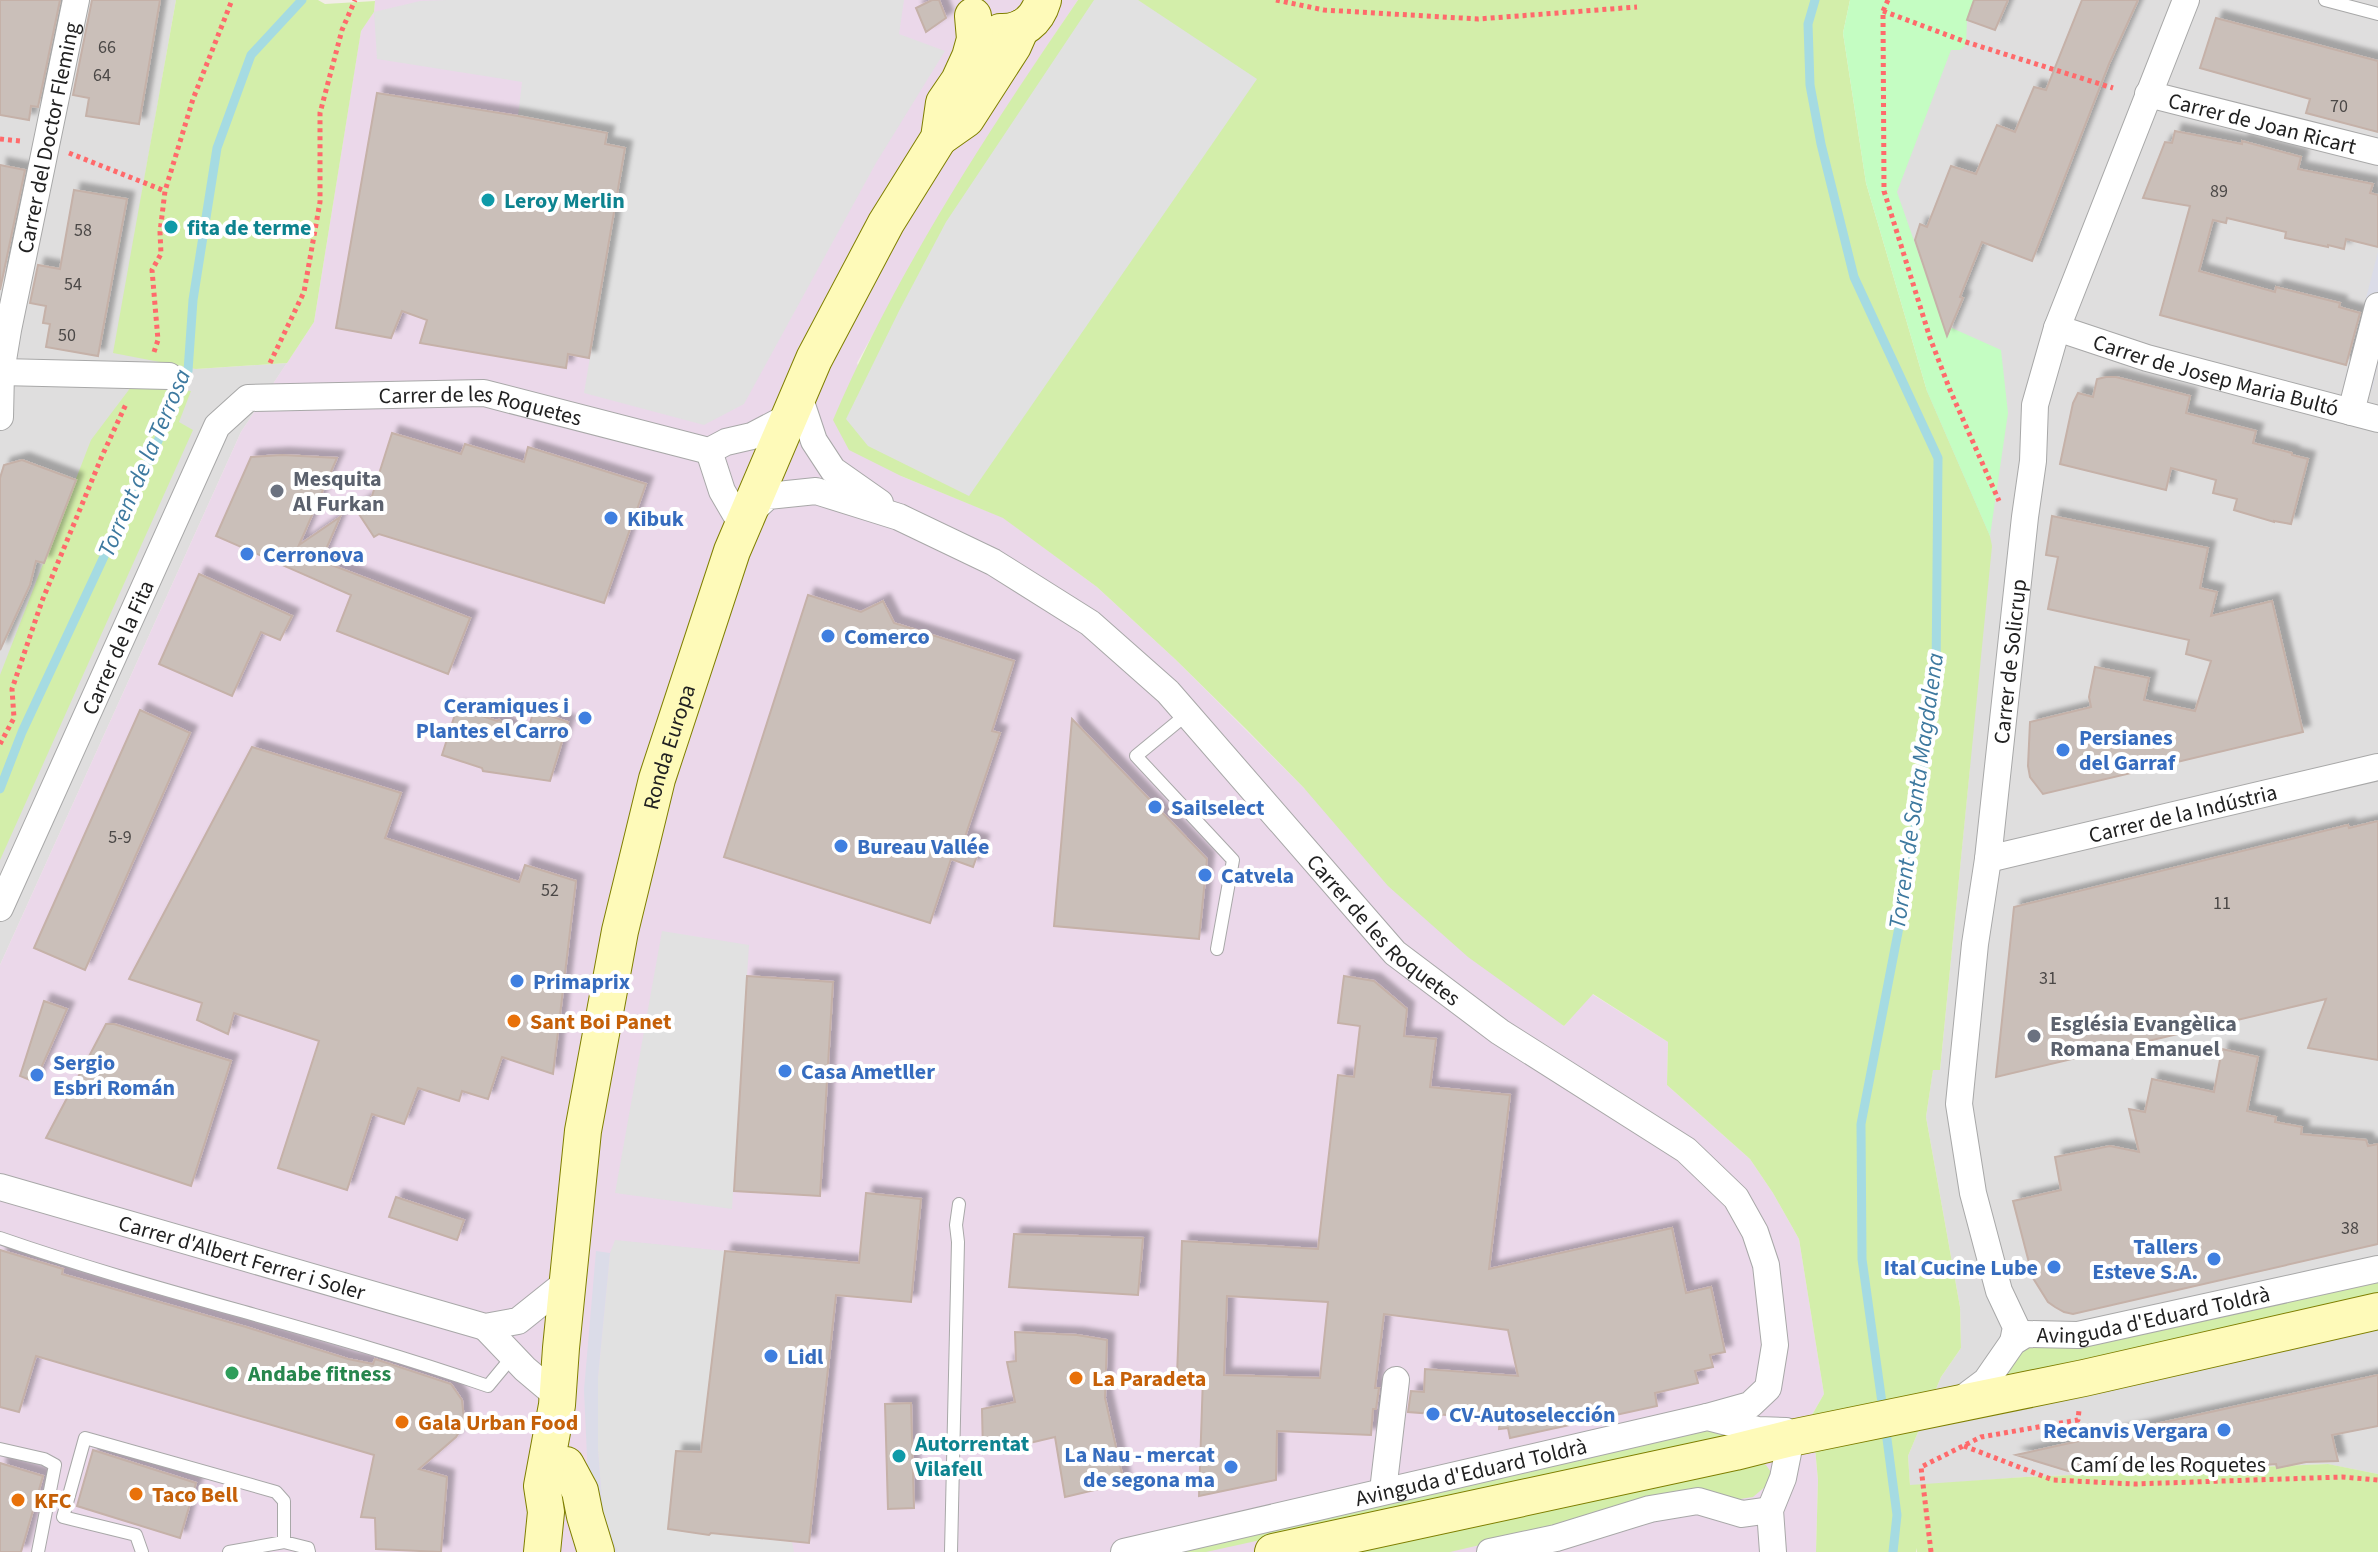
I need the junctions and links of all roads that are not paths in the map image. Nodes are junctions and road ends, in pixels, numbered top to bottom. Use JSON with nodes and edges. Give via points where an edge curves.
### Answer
{"nodes":[{"id":1,"x":76,"y":0,"type":"edge"},
{"id":2,"x":2186,"y":0,"type":"edge"},
{"id":3,"x":2325,"y":0,"type":"edge"},
{"id":4,"x":969,"y":8,"type":"edge"},
{"id":5,"x":1038,"y":8,"type":"edge"},
{"id":6,"x":2378,"y":14,"type":"edge"},
{"id":7,"x":2148,"y":94,"type":"junction"},
{"id":8,"x":939,"y":138,"type":"junction"},
{"id":9,"x":2378,"y":152,"type":"edge"},
{"id":10,"x":2378,"y":306,"type":"edge"},
{"id":11,"x":2057,"y":328,"type":"junction"},
{"id":12,"x":4,"y":331,"type":"edge"},
{"id":13,"x":1,"y":372,"type":"edge"},
{"id":14,"x":158,"y":375,"type":"road end"},
{"id":15,"x":248,"y":398,"type":"joint"},
{"id":16,"x":794,"y":406,"type":"junction"},
{"id":17,"x":2351,"y":412,"type":"junction"},
{"id":18,"x":0,"y":417,"type":"edge"},
{"id":19,"x":2378,"y":419,"type":"edge"},
{"id":20,"x":709,"y":451,"type":"junction"},
{"id":21,"x":899,"y":517,"type":"junction"},
{"id":22,"x":745,"y":522,"type":"junction"},
{"id":23,"x":1187,"y":714,"type":"junction"},
{"id":24,"x":2378,"y":767,"type":"edge"},
{"id":25,"x":1988,"y":859,"type":"junction"},
{"id":26,"x":0,"y":908,"type":"edge"},
{"id":27,"x":1217,"y":949,"type":"dead end"},
{"id":28,"x":0,"y":1187,"type":"edge"},
{"id":29,"x":959,"y":1204,"type":"dead end"},
{"id":30,"x":0,"y":1238,"type":"edge"},
{"id":31,"x":2378,"y":1269,"type":"edge"},
{"id":32,"x":568,"y":1281,"type":"junction"},
{"id":33,"x":2378,"y":1311,"type":"edge"},
{"id":34,"x":485,"y":1327,"type":"junction"},
{"id":35,"x":2013,"y":1342,"type":"junction"},
{"id":36,"x":512,"y":1357,"type":"junction"},
{"id":37,"x":1396,"y":1380,"type":"dead end"},
{"id":38,"x":557,"y":1400,"type":"junction"},
{"id":39,"x":1955,"y":1404,"type":"junction"},
{"id":40,"x":1707,"y":1417,"type":"junction"},
{"id":41,"x":1804,"y":1436,"type":"junction"},
{"id":42,"x":0,"y":1449,"type":"edge"},
{"id":43,"x":554,"y":1476,"type":"junction"},
{"id":44,"x":1383,"y":1491,"type":"junction"},
{"id":45,"x":1770,"y":1510,"type":"junction"},
{"id":46,"x":284,"y":1542,"type":"junction"},
{"id":47,"x":38,"y":1552,"type":"edge"},
{"id":48,"x":142,"y":1552,"type":"edge"},
{"id":49,"x":229,"y":1552,"type":"edge"},
{"id":50,"x":309,"y":1552,"type":"edge"},
{"id":51,"x":521,"y":1552,"type":"edge"},
{"id":52,"x":542,"y":1552,"type":"edge"},
{"id":53,"x":568,"y":1552,"type":"edge"},
{"id":54,"x":596,"y":1552,"type":"edge"},
{"id":55,"x":951,"y":1552,"type":"edge"},
{"id":56,"x":1124,"y":1552,"type":"edge"},
{"id":57,"x":1273,"y":1552,"type":"edge"},
{"id":58,"x":1490,"y":1552,"type":"edge"},
{"id":59,"x":1773,"y":1552,"type":"edge"}],
"edges":[{"from":1,"to":12,"type":"street","name":"Carrer del Doctor Fleming"},
{"from":2,"to":7,"type":"street","name":"Carrer de Solicrup"},
{"from":3,"to":6,"type":"lane"},
{"from":4,"to":5,"type":"street","name":"Ronda Europa","via":[[982,25],[1008,32]]},
{"from":4,"to":8,"type":"street","name":"Ronda Europa","via":[[975,39],[944,103]]},
{"from":5,"to":8,"type":"street","name":"Ronda Europa","via":[[966,119]]},
{"from":7,"to":9,"type":"street","name":"Carrer de Joan Ricart"},
{"from":7,"to":11,"type":"street","name":"Carrer de Solicrup"},
{"from":8,"to":16,"type":"street","name":"Ronda Europa","via":[[852,285]]},
{"from":10,"to":17,"type":"street"},
{"from":11,"to":17,"type":"street","name":"Carrer de Josep Maria Bultó","via":[[2147,358]]},
{"from":11,"to":25,"type":"street","name":"Carrer de Solicrup","via":[[2035,405]]},
{"from":12,"to":13,"type":"street","name":"Carrer del Doctor Fleming"},
{"from":13,"to":14,"type":"street"},
{"from":13,"to":18,"type":"street","name":"Carrer del Doctor Fleming"},
{"from":15,"to":20,"type":"street","name":"Carrer de les Roquetes","via":[[484,393]]},
{"from":15,"to":26,"type":"street","name":"Carrer de la Fita","via":[[217,426]]},
{"from":16,"to":20,"type":"street","via":[[752,436]]},
{"from":16,"to":21,"type":"street","via":[[833,470]]},
{"from":16,"to":22,"type":"street","name":"Ronda Europa"},
{"from":17,"to":19,"type":"street","name":"Carrer de Josep Maria Bultó"},
{"from":20,"to":22,"type":"street","via":[[722,491]]},
{"from":21,"to":22,"type":"street","via":[[816,491],[768,496]]},
{"from":21,"to":23,"type":"street","name":"Carrer de les Roquetes","via":[[993,562],[1090,623]]},
{"from":22,"to":32,"type":"street","name":"Ronda Europa","via":[[657,779],[620,931],[583,1131]]},
{"from":23,"to":27,"type":"lane","via":[[1136,756],[1233,860]]},
{"from":23,"to":40,"type":"street","name":"Carrer de les Roquetes","via":[[1395,953],[1500,1032],[1686,1150],[1736,1198],[1766,1265],[1775,1345],[1768,1388],[1750,1405]]},
{"from":24,"to":25,"type":"street","name":"Carrer de la Indústria"},
{"from":25,"to":35,"type":"street","name":"Carrer de Solicrup","via":[[1959,1104],[1973,1193],[1999,1291],[2016,1327]]},
{"from":28,"to":34,"type":"street","name":"Carrer d'Albert Ferrer i Soler"},
{"from":29,"to":55,"type":"lane"},
{"from":30,"to":36,"type":"lane","via":[[488,1386]]},
{"from":31,"to":35,"type":"street","name":"Avinguda d'Eduard Toldrà","via":[[2078,1335],[2026,1334]]},
{"from":32,"to":34,"type":"street","name":"Carrer d'Albert Ferrer i Soler","via":[[518,1321]]},
{"from":32,"to":38,"type":"street","name":"Ronda Europa"},
{"from":33,"to":39,"type":"street","name":"Avinguda d'Eduard Toldrà"},
{"from":34,"to":36,"type":"street"},
{"from":35,"to":39,"type":"street","name":"Avinguda d'Eduard Toldrà","via":[[1986,1381]]},
{"from":36,"to":38,"type":"street"},
{"from":37,"to":44,"type":"street"},
{"from":38,"to":43,"type":"street","name":"Ronda Europa"},
{"from":39,"to":41,"type":"street","name":"Avinguda d'Eduard Toldrà"},
{"from":40,"to":41,"type":"street","name":"Avinguda d'Eduard Toldrà"},
{"from":40,"to":44,"type":"street","name":"Avinguda d'Eduard Toldrà"},
{"from":41,"to":45,"type":"street"},
{"from":41,"to":57,"type":"street","name":"Avinguda d'Eduard Toldrà"},
{"from":42,"to":47,"type":"lane","via":[[55,1465]]},
{"from":43,"to":51,"type":"street"},
{"from":43,"to":52,"type":"street","name":"Ronda Europa"},
{"from":43,"to":53,"type":"street","name":"Ronda Europa"},
{"from":43,"to":54,"type":"street","via":[[580,1491]]},
{"from":44,"to":56,"type":"street","name":"Avinguda d'Eduard Toldrà"},
{"from":45,"to":58,"type":"street","via":[[1742,1514],[1698,1501]]},
{"from":45,"to":59,"type":"street"},
{"from":46,"to":48,"type":"lane","via":[[284,1501],[276,1492],[85,1438],[63,1517],[136,1535]]},
{"from":46,"to":49,"type":"lane"},
{"from":46,"to":50,"type":"lane"}]}
